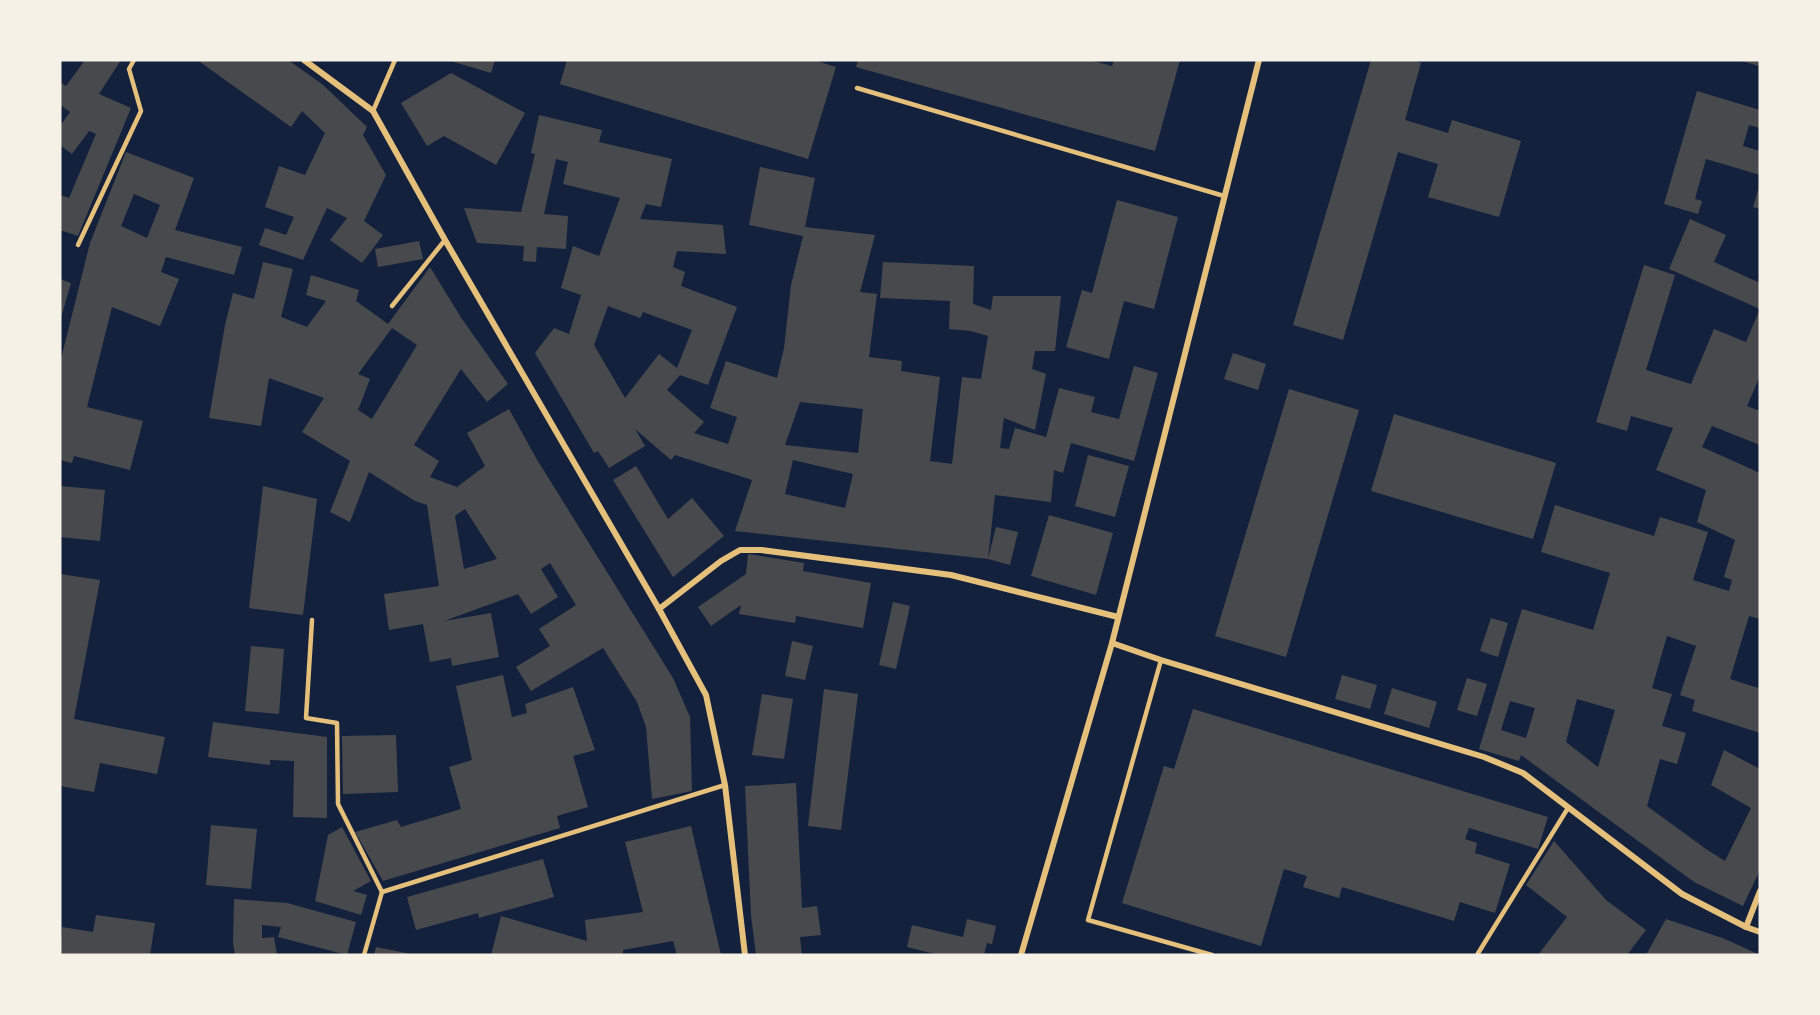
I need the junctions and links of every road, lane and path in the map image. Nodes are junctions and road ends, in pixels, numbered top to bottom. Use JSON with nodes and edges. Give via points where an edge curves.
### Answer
{"nodes":[{"id":1,"x":134,"y":60,"type":"edge"},
{"id":2,"x":304,"y":60,"type":"edge"},
{"id":3,"x":395,"y":60,"type":"edge"},
{"id":4,"x":1259,"y":60,"type":"edge"},
{"id":5,"x":857,"y":88,"type":"dead end"},
{"id":6,"x":373,"y":111,"type":"junction"},
{"id":7,"x":1224,"y":195,"type":"junction"},
{"id":8,"x":445,"y":240,"type":"junction"},
{"id":9,"x":78,"y":245,"type":"dead end"},
{"id":10,"x":392,"y":306,"type":"dead end"},
{"id":11,"x":659,"y":609,"type":"junction"},
{"id":12,"x":1118,"y":617,"type":"junction"},
{"id":13,"x":312,"y":620,"type":"dead end"},
{"id":14,"x":1112,"y":643,"type":"junction"},
{"id":15,"x":1161,"y":660,"type":"junction"},
{"id":16,"x":725,"y":785,"type":"junction"},
{"id":17,"x":1568,"y":808,"type":"junction"},
{"id":18,"x":1760,"y":891,"type":"edge"},
{"id":19,"x":382,"y":892,"type":"junction"},
{"id":20,"x":1746,"y":927,"type":"junction"},
{"id":21,"x":1760,"y":932,"type":"edge"},
{"id":22,"x":364,"y":955,"type":"edge"},
{"id":23,"x":745,"y":955,"type":"edge"},
{"id":24,"x":1021,"y":955,"type":"edge"},
{"id":25,"x":1212,"y":955,"type":"edge"},
{"id":26,"x":1477,"y":955,"type":"edge"}],
"edges":[{"from":1,"to":9,"type":"lane","via":[[129,69],[141,111]]},
{"from":2,"to":6,"type":"street"},
{"from":3,"to":6,"type":"lane"},
{"from":4,"to":7,"type":"street"},
{"from":5,"to":7,"type":"lane"},
{"from":6,"to":8,"type":"street"},
{"from":7,"to":12,"type":"street"},
{"from":8,"to":10,"type":"lane"},
{"from":8,"to":11,"type":"street"},
{"from":11,"to":12,"type":"street","via":[[720,561],[740,550],[761,550],[951,575]]},
{"from":11,"to":16,"type":"street","via":[[706,695]]},
{"from":12,"to":14,"type":"street"},
{"from":13,"to":19,"type":"lane","via":[[306,718],[337,723],[338,804]]},
{"from":14,"to":15,"type":"street"},
{"from":14,"to":24,"type":"street"},
{"from":15,"to":17,"type":"street","via":[[1484,757],[1523,773]]},
{"from":15,"to":25,"type":"lane","via":[[1088,920]]},
{"from":16,"to":19,"type":"lane"},
{"from":16,"to":23,"type":"street"},
{"from":17,"to":20,"type":"street","via":[[1682,894]]},
{"from":17,"to":26,"type":"lane"},
{"from":18,"to":20,"type":"street"},
{"from":19,"to":22,"type":"lane"},
{"from":20,"to":21,"type":"street"}]}
